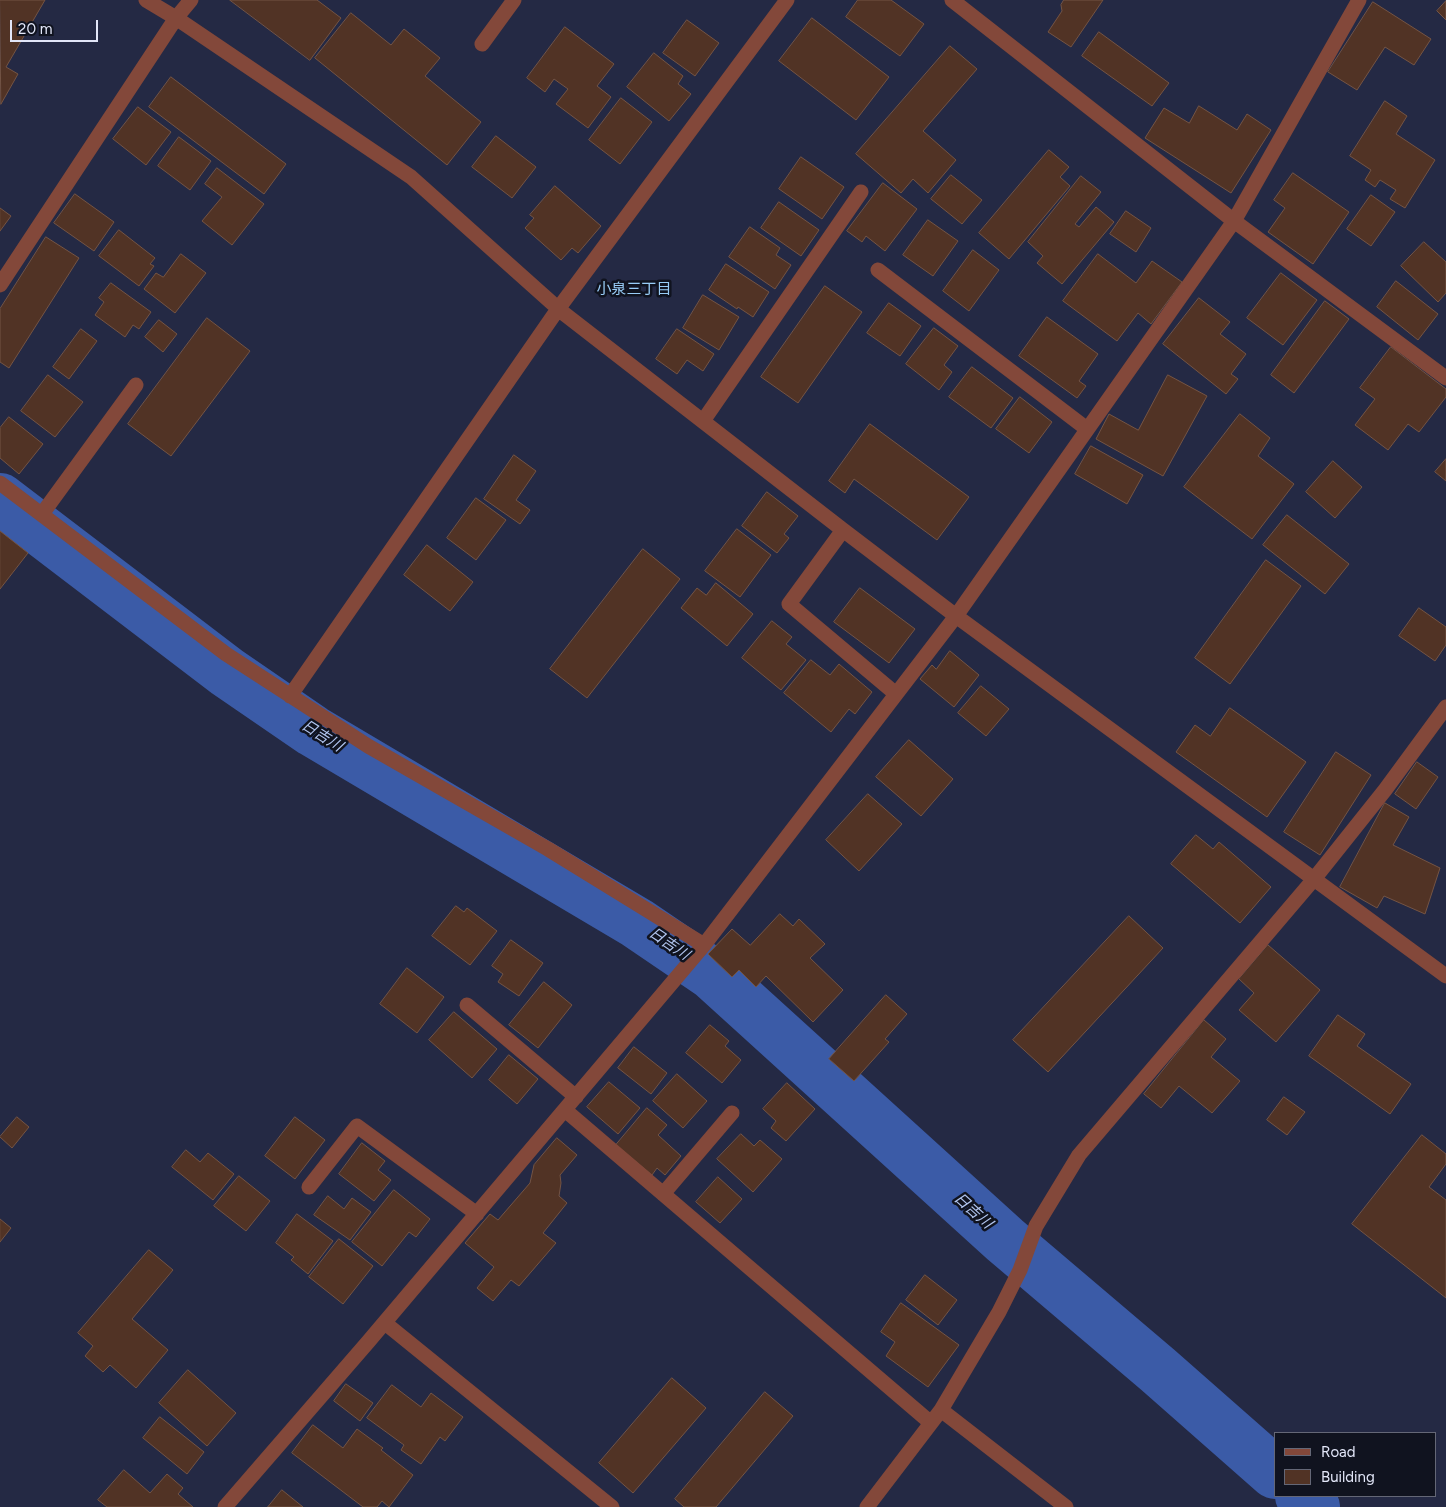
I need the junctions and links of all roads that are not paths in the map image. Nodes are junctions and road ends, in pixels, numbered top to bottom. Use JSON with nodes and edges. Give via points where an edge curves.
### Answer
{"nodes":[{"id":1,"x":146,"y":0,"type":"edge"},
{"id":2,"x":191,"y":0,"type":"edge"},
{"id":3,"x":514,"y":0,"type":"edge"},
{"id":4,"x":787,"y":0,"type":"edge"},
{"id":5,"x":952,"y":0,"type":"edge"},
{"id":6,"x":1359,"y":0,"type":"edge"},
{"id":7,"x":176,"y":18,"type":"junction"},
{"id":8,"x":482,"y":44,"type":"dead end"},
{"id":9,"x":861,"y":192,"type":"dead end"},
{"id":10,"x":1234,"y":221,"type":"junction"},
{"id":11,"x":878,"y":270,"type":"dead end"},
{"id":12,"x":0,"y":285,"type":"edge"},
{"id":13,"x":558,"y":309,"type":"junction"},
{"id":14,"x":1446,"y":378,"type":"edge"},
{"id":15,"x":136,"y":385,"type":"dead end"},
{"id":16,"x":703,"y":421,"type":"junction"},
{"id":17,"x":1087,"y":429,"type":"junction"},
{"id":18,"x":2,"y":490,"type":"edge"},
{"id":19,"x":42,"y":514,"type":"junction"},
{"id":20,"x":843,"y":530,"type":"junction"},
{"id":21,"x":956,"y":616,"type":"junction"},
{"id":22,"x":896,"y":694,"type":"junction"},
{"id":23,"x":290,"y":696,"type":"junction"},
{"id":24,"x":1446,"y":707,"type":"edge"},
{"id":25,"x":1314,"y":879,"type":"junction"},
{"id":26,"x":704,"y":945,"type":"junction"},
{"id":27,"x":1446,"y":976,"type":"edge"},
{"id":28,"x":467,"y":1005,"type":"dead end"},
{"id":29,"x":576,"y":1097,"type":"junction"},
{"id":30,"x":565,"y":1110,"type":"junction"},
{"id":31,"x":732,"y":1113,"type":"dead end"},
{"id":32,"x":309,"y":1187,"type":"dead end"},
{"id":33,"x":663,"y":1194,"type":"junction"},
{"id":34,"x":477,"y":1214,"type":"junction"},
{"id":35,"x":385,"y":1322,"type":"junction"},
{"id":36,"x":941,"y":1410,"type":"junction"},
{"id":37,"x":931,"y":1423,"type":"junction"},
{"id":38,"x":225,"y":1507,"type":"edge"},
{"id":39,"x":612,"y":1507,"type":"edge"},
{"id":40,"x":867,"y":1507,"type":"edge"},
{"id":41,"x":1066,"y":1507,"type":"edge"}],
"edges":[{"from":1,"to":7,"type":"street"},
{"from":2,"to":7,"type":"street"},
{"from":3,"to":8,"type":"street"},
{"from":4,"to":13,"type":"street"},
{"from":5,"to":10,"type":"street"},
{"from":6,"to":10,"type":"street"},
{"from":7,"to":12,"type":"street"},
{"from":7,"to":13,"type":"street","via":[[411,177]]},
{"from":9,"to":16,"type":"street"},
{"from":10,"to":14,"type":"street"},
{"from":10,"to":17,"type":"street"},
{"from":11,"to":17,"type":"street"},
{"from":13,"to":16,"type":"street"},
{"from":13,"to":23,"type":"street"},
{"from":15,"to":19,"type":"street"},
{"from":16,"to":20,"type":"street"},
{"from":17,"to":21,"type":"street"},
{"from":18,"to":19,"type":"street"},
{"from":19,"to":23,"type":"street","via":[[226,654]]},
{"from":20,"to":21,"type":"street"},
{"from":20,"to":22,"type":"street","via":[[790,604]]},
{"from":21,"to":22,"type":"street"},
{"from":21,"to":25,"type":"street"},
{"from":22,"to":26,"type":"street"},
{"from":23,"to":26,"type":"street","via":[[368,746],[548,849]]},
{"from":24,"to":25,"type":"street"},
{"from":25,"to":27,"type":"street"},
{"from":25,"to":36,"type":"street","via":[[1079,1155],[1036,1226],[1020,1270],[999,1312]]},
{"from":26,"to":29,"type":"street"},
{"from":28,"to":29,"type":"street"},
{"from":29,"to":30,"type":"street"},
{"from":30,"to":33,"type":"street"},
{"from":30,"to":34,"type":"street"},
{"from":31,"to":33,"type":"street"},
{"from":32,"to":34,"type":"street","via":[[357,1126]]},
{"from":33,"to":37,"type":"street"},
{"from":34,"to":35,"type":"street"},
{"from":35,"to":38,"type":"street"},
{"from":35,"to":39,"type":"street"},
{"from":36,"to":37,"type":"street"},
{"from":36,"to":41,"type":"street"},
{"from":37,"to":40,"type":"street"}]}
